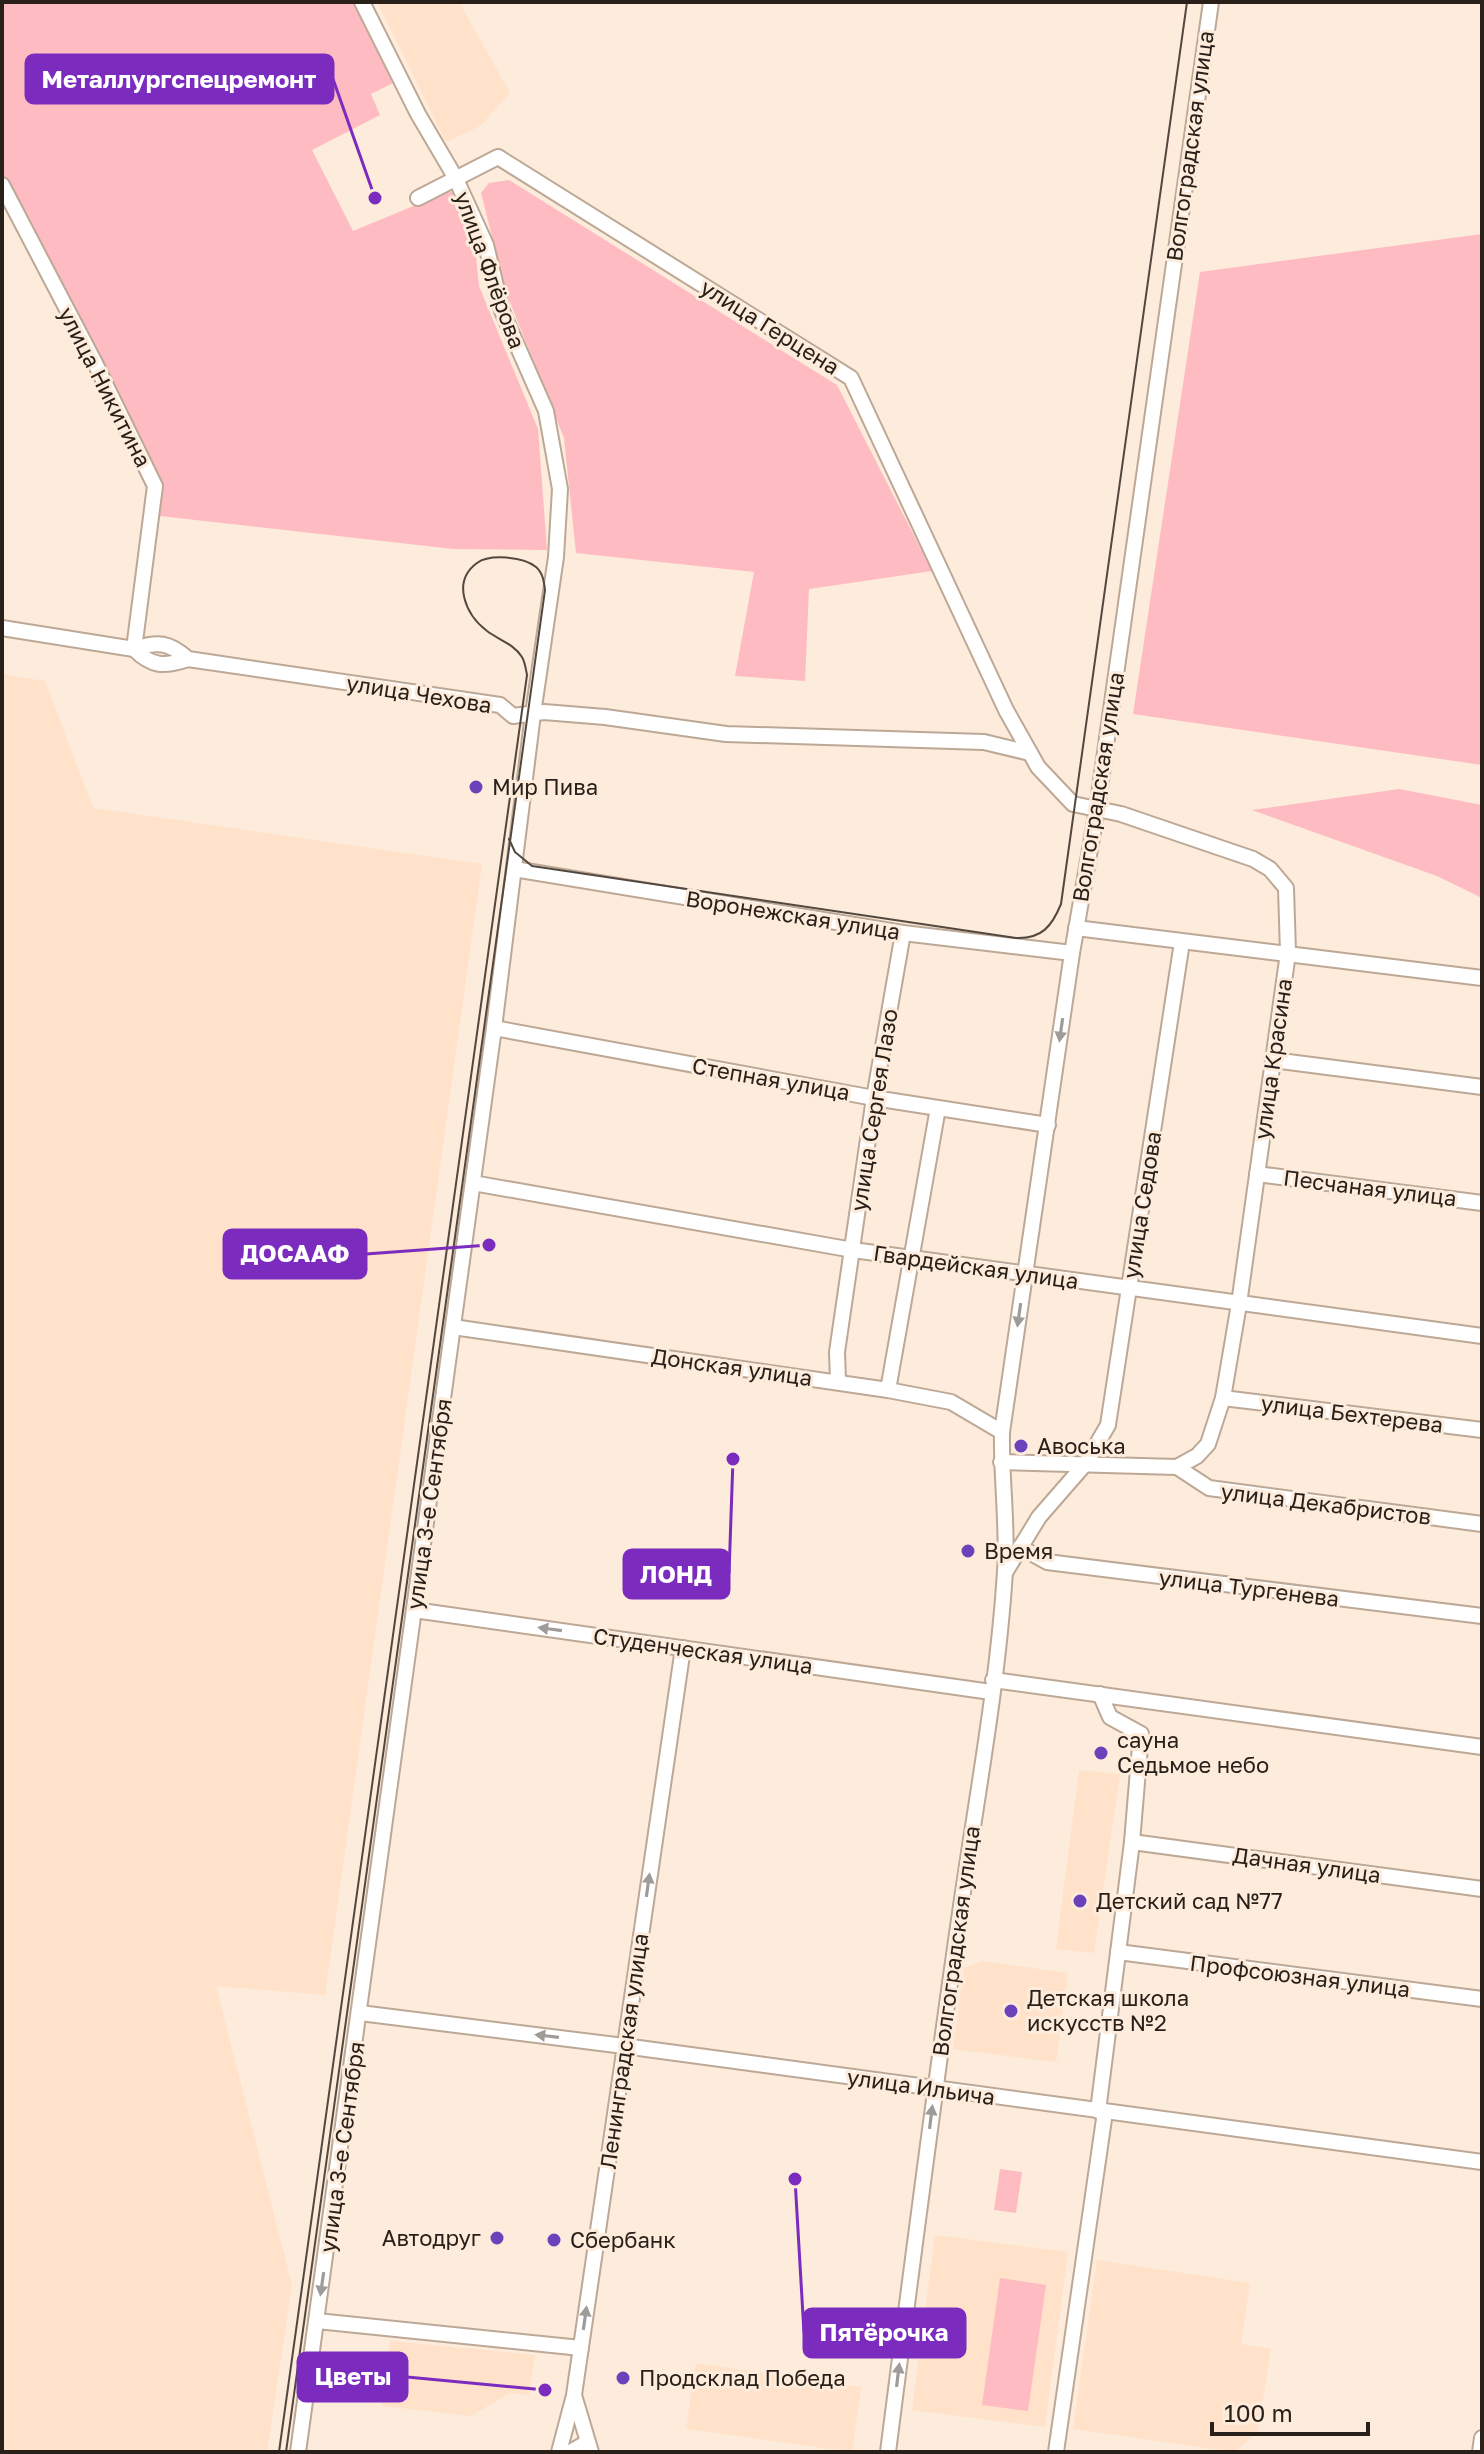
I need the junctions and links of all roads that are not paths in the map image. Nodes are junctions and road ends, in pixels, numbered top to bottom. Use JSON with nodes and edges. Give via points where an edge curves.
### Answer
{"nodes":[{"id":1,"x":362,"y":2,"type":"edge"},
{"id":2,"x":1211,"y":2,"type":"edge"},
{"id":3,"x":455,"y":177,"type":"junction"},
{"id":4,"x":2,"y":185,"type":"edge"},
{"id":5,"x":418,"y":198,"type":"dead end"},
{"id":6,"x":556,"y":557,"type":"joint"},
{"id":7,"x":2,"y":628,"type":"edge"},
{"id":8,"x":134,"y":649,"type":"junction"},
{"id":9,"x":533,"y":714,"type":"junction"},
{"id":10,"x":1030,"y":753,"type":"junction"},
{"id":11,"x":1097,"y":809,"type":"junction"},
{"id":12,"x":514,"y":869,"type":"junction"},
{"id":13,"x":1076,"y":928,"type":"junction"},
{"id":14,"x":903,"y":933,"type":"junction"},
{"id":15,"x":1182,"y":942,"type":"junction"},
{"id":16,"x":1072,"y":953,"type":"junction"},
{"id":17,"x":1288,"y":953,"type":"junction"},
{"id":18,"x":1482,"y":978,"type":"edge"},
{"id":19,"x":494,"y":1028,"type":"junction"},
{"id":20,"x":1273,"y":1060,"type":"junction"},
{"id":21,"x":1482,"y":1087,"type":"edge"},
{"id":22,"x":874,"y":1098,"type":"junction"},
{"id":23,"x":938,"y":1108,"type":"junction"},
{"id":24,"x":1048,"y":1125,"type":"junction"},
{"id":25,"x":1257,"y":1174,"type":"junction"},
{"id":26,"x":473,"y":1183,"type":"junction"},
{"id":27,"x":1482,"y":1203,"type":"edge"},
{"id":28,"x":853,"y":1250,"type":"junction"},
{"id":29,"x":912,"y":1258,"type":"junction"},
{"id":30,"x":1025,"y":1273,"type":"junction"},
{"id":31,"x":1130,"y":1288,"type":"junction"},
{"id":32,"x":1239,"y":1304,"type":"junction"},
{"id":33,"x":453,"y":1327,"type":"junction"},
{"id":34,"x":1482,"y":1336,"type":"edge"},
{"id":35,"x":838,"y":1382,"type":"junction"},
{"id":36,"x":888,"y":1390,"type":"junction"},
{"id":37,"x":1223,"y":1398,"type":"junction"},
{"id":38,"x":1482,"y":1430,"type":"edge"},
{"id":39,"x":1002,"y":1432,"type":"junction"},
{"id":40,"x":1001,"y":1462,"type":"junction"},
{"id":41,"x":1086,"y":1463,"type":"junction"},
{"id":42,"x":1177,"y":1467,"type":"junction"},
{"id":43,"x":1482,"y":1524,"type":"edge"},
{"id":44,"x":1020,"y":1547,"type":"junction"},
{"id":45,"x":1005,"y":1573,"type":"junction"},
{"id":46,"x":414,"y":1610,"type":"junction"},
{"id":47,"x":1482,"y":1616,"type":"edge"},
{"id":48,"x":683,"y":1648,"type":"junction"},
{"id":49,"x":992,"y":1686,"type":"junction"},
{"id":50,"x":1100,"y":1694,"type":"junction"},
{"id":51,"x":1482,"y":1747,"type":"edge"},
{"id":52,"x":1132,"y":1842,"type":"junction"},
{"id":53,"x":1482,"y":1889,"type":"edge"},
{"id":54,"x":1118,"y":1952,"type":"junction"},
{"id":55,"x":1482,"y":1999,"type":"edge"},
{"id":56,"x":360,"y":2013,"type":"junction"},
{"id":57,"x":624,"y":2046,"type":"junction"},
{"id":58,"x":935,"y":2088,"type":"junction"},
{"id":59,"x":1102,"y":2112,"type":"junction"},
{"id":60,"x":1482,"y":2162,"type":"edge"},
{"id":61,"x":317,"y":2321,"type":"junction"},
{"id":62,"x":581,"y":2348,"type":"junction"},
{"id":63,"x":574,"y":2395,"type":"junction"},
{"id":64,"x":1482,"y":2438,"type":"edge"},
{"id":65,"x":589,"y":2448,"type":"edge"},
{"id":66,"x":298,"y":2452,"type":"edge"},
{"id":67,"x":559,"y":2452,"type":"edge"},
{"id":68,"x":570,"y":2452,"type":"edge"},
{"id":69,"x":888,"y":2452,"type":"edge"},
{"id":70,"x":1056,"y":2452,"type":"edge"},
{"id":71,"x":1480,"y":2452,"type":"edge"}],
"edges":[{"from":1,"to":3,"type":"street","name":"улица Флёрова"},
{"from":2,"to":11,"type":"street","name":"Волгоградская улица"},
{"from":3,"to":5,"type":"street","name":"улица Герцена"},
{"from":3,"to":6,"type":"street","name":"улица Флёрова","via":[[486,245],[502,311],[546,411],[560,489]]},
{"from":3,"to":10,"type":"street","name":"улица Герцена","via":[[498,157],[851,378]]},
{"from":4,"to":8,"type":"street","name":"улица Никитина","via":[[155,486]]},
{"from":6,"to":9,"type":"street","name":"улица 3-е Сентября"},
{"from":7,"to":8,"type":"street","name":"улица Чехова"},
{"from":8,"to":9,"type":"street","name":"улица Чехова","via":[[150,643],[174,647],[188,659],[500,705],[513,716]]},
{"from":9,"to":10,"type":"street","name":"улица Чехова","via":[[605,717],[726,734],[984,742]]},
{"from":9,"to":12,"type":"street","name":"улица 3-е Сентября"},
{"from":10,"to":11,"type":"street","name":"улица Герцена","via":[[1073,804]]},
{"from":11,"to":13,"type":"street","name":"Волгоградская улица"},
{"from":11,"to":17,"type":"street","name":"улица Красина","via":[[1270,869],[1288,895]]},
{"from":12,"to":14,"type":"street","name":"Воронежская улица"},
{"from":12,"to":19,"type":"street","name":"улица 3-е Сентября"},
{"from":13,"to":15,"type":"street"},
{"from":13,"to":16,"type":"street","name":"Волгоградская улица"},
{"from":14,"to":16,"type":"street","name":"Воронежская улица"},
{"from":14,"to":22,"type":"street","name":"улица Сергея Лазо"},
{"from":15,"to":17,"type":"street"},
{"from":15,"to":31,"type":"street","name":"улица Седова"},
{"from":16,"to":24,"type":"street","name":"Волгоградская улица","one_way":true},
{"from":17,"to":18,"type":"street"},
{"from":17,"to":20,"type":"street","name":"улица Красина"},
{"from":19,"to":22,"type":"street","name":"Степная улица"},
{"from":19,"to":26,"type":"street","name":"улица 3-е Сентября"},
{"from":20,"to":21,"type":"street"},
{"from":20,"to":25,"type":"street","name":"улица Красина"},
{"from":22,"to":23,"type":"street","name":"Степная улица"},
{"from":22,"to":28,"type":"street","name":"улица Сергея Лазо"},
{"from":23,"to":24,"type":"street","name":"Степная улица"},
{"from":23,"to":29,"type":"street"},
{"from":24,"to":30,"type":"street","name":"Волгоградская улица"},
{"from":25,"to":27,"type":"street","name":"Песчаная улица"},
{"from":25,"to":32,"type":"street","name":"улица Красина"},
{"from":26,"to":28,"type":"street","name":"Гвардейская улица"},
{"from":26,"to":33,"type":"street","name":"улица 3-е Сентября"},
{"from":28,"to":29,"type":"street","name":"Гвардейская улица"},
{"from":28,"to":35,"type":"street","name":"улица Сергея Лазо","via":[[837,1352]]},
{"from":29,"to":30,"type":"street","name":"Гвардейская улица"},
{"from":29,"to":36,"type":"street"},
{"from":30,"to":31,"type":"street","name":"Гвардейская улица"},
{"from":30,"to":39,"type":"street","name":"Волгоградская улица","one_way":true},
{"from":31,"to":32,"type":"street","name":"Гвардейская улица"},
{"from":31,"to":41,"type":"street","name":"улица Седова","via":[[1108,1425]]},
{"from":32,"to":34,"type":"street","name":"Гвардейская улица"},
{"from":32,"to":37,"type":"street","name":"улица Красина"},
{"from":33,"to":35,"type":"street","name":"Донская улица"},
{"from":33,"to":46,"type":"street","name":"улица 3-е Сентября"},
{"from":35,"to":36,"type":"street","name":"Донская улица"},
{"from":36,"to":39,"type":"street","name":"Донская улица","via":[[951,1402]]},
{"from":37,"to":38,"type":"street","name":"улица Бехтерева"},
{"from":37,"to":42,"type":"street","name":"улица Красина","via":[[1212,1436],[1197,1456]]},
{"from":39,"to":40,"type":"street","name":"Волгоградская улица"},
{"from":40,"to":41,"type":"street"},
{"from":40,"to":45,"type":"street","name":"Волгоградская улица"},
{"from":41,"to":42,"type":"street"},
{"from":41,"to":44,"type":"street","name":"улица Седова"},
{"from":42,"to":43,"type":"street","name":"улица Декабристов","via":[[1209,1488]]},
{"from":44,"to":45,"type":"street","name":"Волгоградская улица"},
{"from":44,"to":47,"type":"street","name":"улица Тургенева","via":[[1047,1562]]},
{"from":45,"to":49,"type":"street","name":"Волгоградская улица"},
{"from":48,"to":46,"type":"street","name":"Студенческая улица","one_way":true},
{"from":46,"to":56,"type":"street","name":"улица 3-е Сентября"},
{"from":48,"to":49,"type":"street","name":"Студенческая улица"},
{"from":57,"to":48,"type":"street","name":"Ленинградская улица","one_way":true},
{"from":49,"to":50,"type":"street","name":"Студенческая улица"},
{"from":49,"to":58,"type":"street","name":"Волгоградская улица"},
{"from":50,"to":51,"type":"street","name":"Студенческая улица"},
{"from":50,"to":52,"type":"street","via":[[1110,1717],[1141,1734]]},
{"from":52,"to":53,"type":"street","name":"Дачная улица"},
{"from":52,"to":54,"type":"street"},
{"from":54,"to":55,"type":"street","name":"Профсоюзная улица"},
{"from":54,"to":59,"type":"street"},
{"from":57,"to":56,"type":"street","name":"улица Ильича","one_way":true},
{"from":56,"to":61,"type":"street","name":"улица 3-е Сентября","one_way":true},
{"from":57,"to":58,"type":"street","name":"улица Ильича"},
{"from":62,"to":57,"type":"street","name":"Ленинградская улица","one_way":true},
{"from":58,"to":59,"type":"street","name":"улица Ильича"},
{"from":69,"to":58,"type":"street","name":"Волгоградская улица","one_way":true},
{"from":59,"to":60,"type":"street","name":"улица Ильича"},
{"from":59,"to":70,"type":"street"},
{"from":61,"to":62,"type":"street"},
{"from":61,"to":66,"type":"street","name":"улица 3-е Сентября"},
{"from":62,"to":63,"type":"street","name":"Ленинградская улица"},
{"from":63,"to":65,"type":"street","name":"Ленинградская улица"},
{"from":63,"to":67,"type":"street"},
{"from":64,"to":71,"type":"street"},
{"from":65,"to":68,"type":"street"}]}
